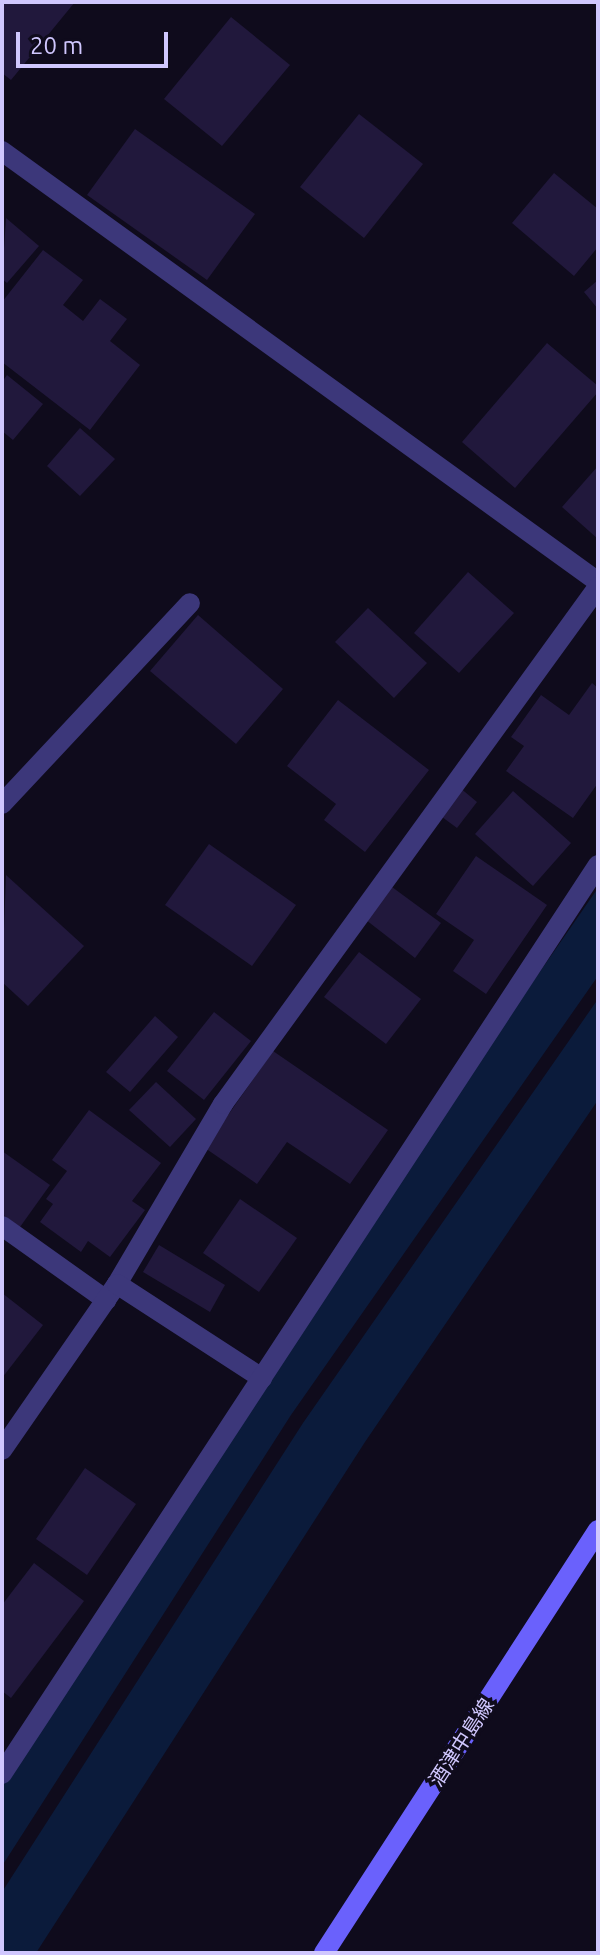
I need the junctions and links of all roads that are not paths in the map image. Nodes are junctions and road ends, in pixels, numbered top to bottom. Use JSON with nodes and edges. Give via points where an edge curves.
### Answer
{"nodes":[{"id":1,"x":2,"y":151,"type":"edge"},
{"id":2,"x":598,"y":585,"type":"edge"},
{"id":3,"x":190,"y":603,"type":"dead end"},
{"id":4,"x":2,"y":804,"type":"edge"},
{"id":5,"x":598,"y":865,"type":"edge"},
{"id":6,"x":2,"y":1226,"type":"edge"},
{"id":7,"x":112,"y":1292,"type":"junction"},
{"id":8,"x":262,"y":1378,"type":"junction"},
{"id":9,"x":2,"y":1450,"type":"edge"},
{"id":10,"x":598,"y":1530,"type":"edge"},
{"id":11,"x":2,"y":1774,"type":"edge"},
{"id":12,"x":324,"y":1953,"type":"edge"}],
"edges":[{"from":1,"to":2,"type":"street"},
{"from":2,"to":7,"type":"street","via":[[223,1104]]},
{"from":3,"to":4,"type":"street"},
{"from":5,"to":8,"type":"street"},
{"from":6,"to":7,"type":"street"},
{"from":7,"to":8,"type":"street"},
{"from":7,"to":9,"type":"street"},
{"from":8,"to":11,"type":"street"},
{"from":10,"to":12,"type":"main road","name":"酒津中島線"}]}
